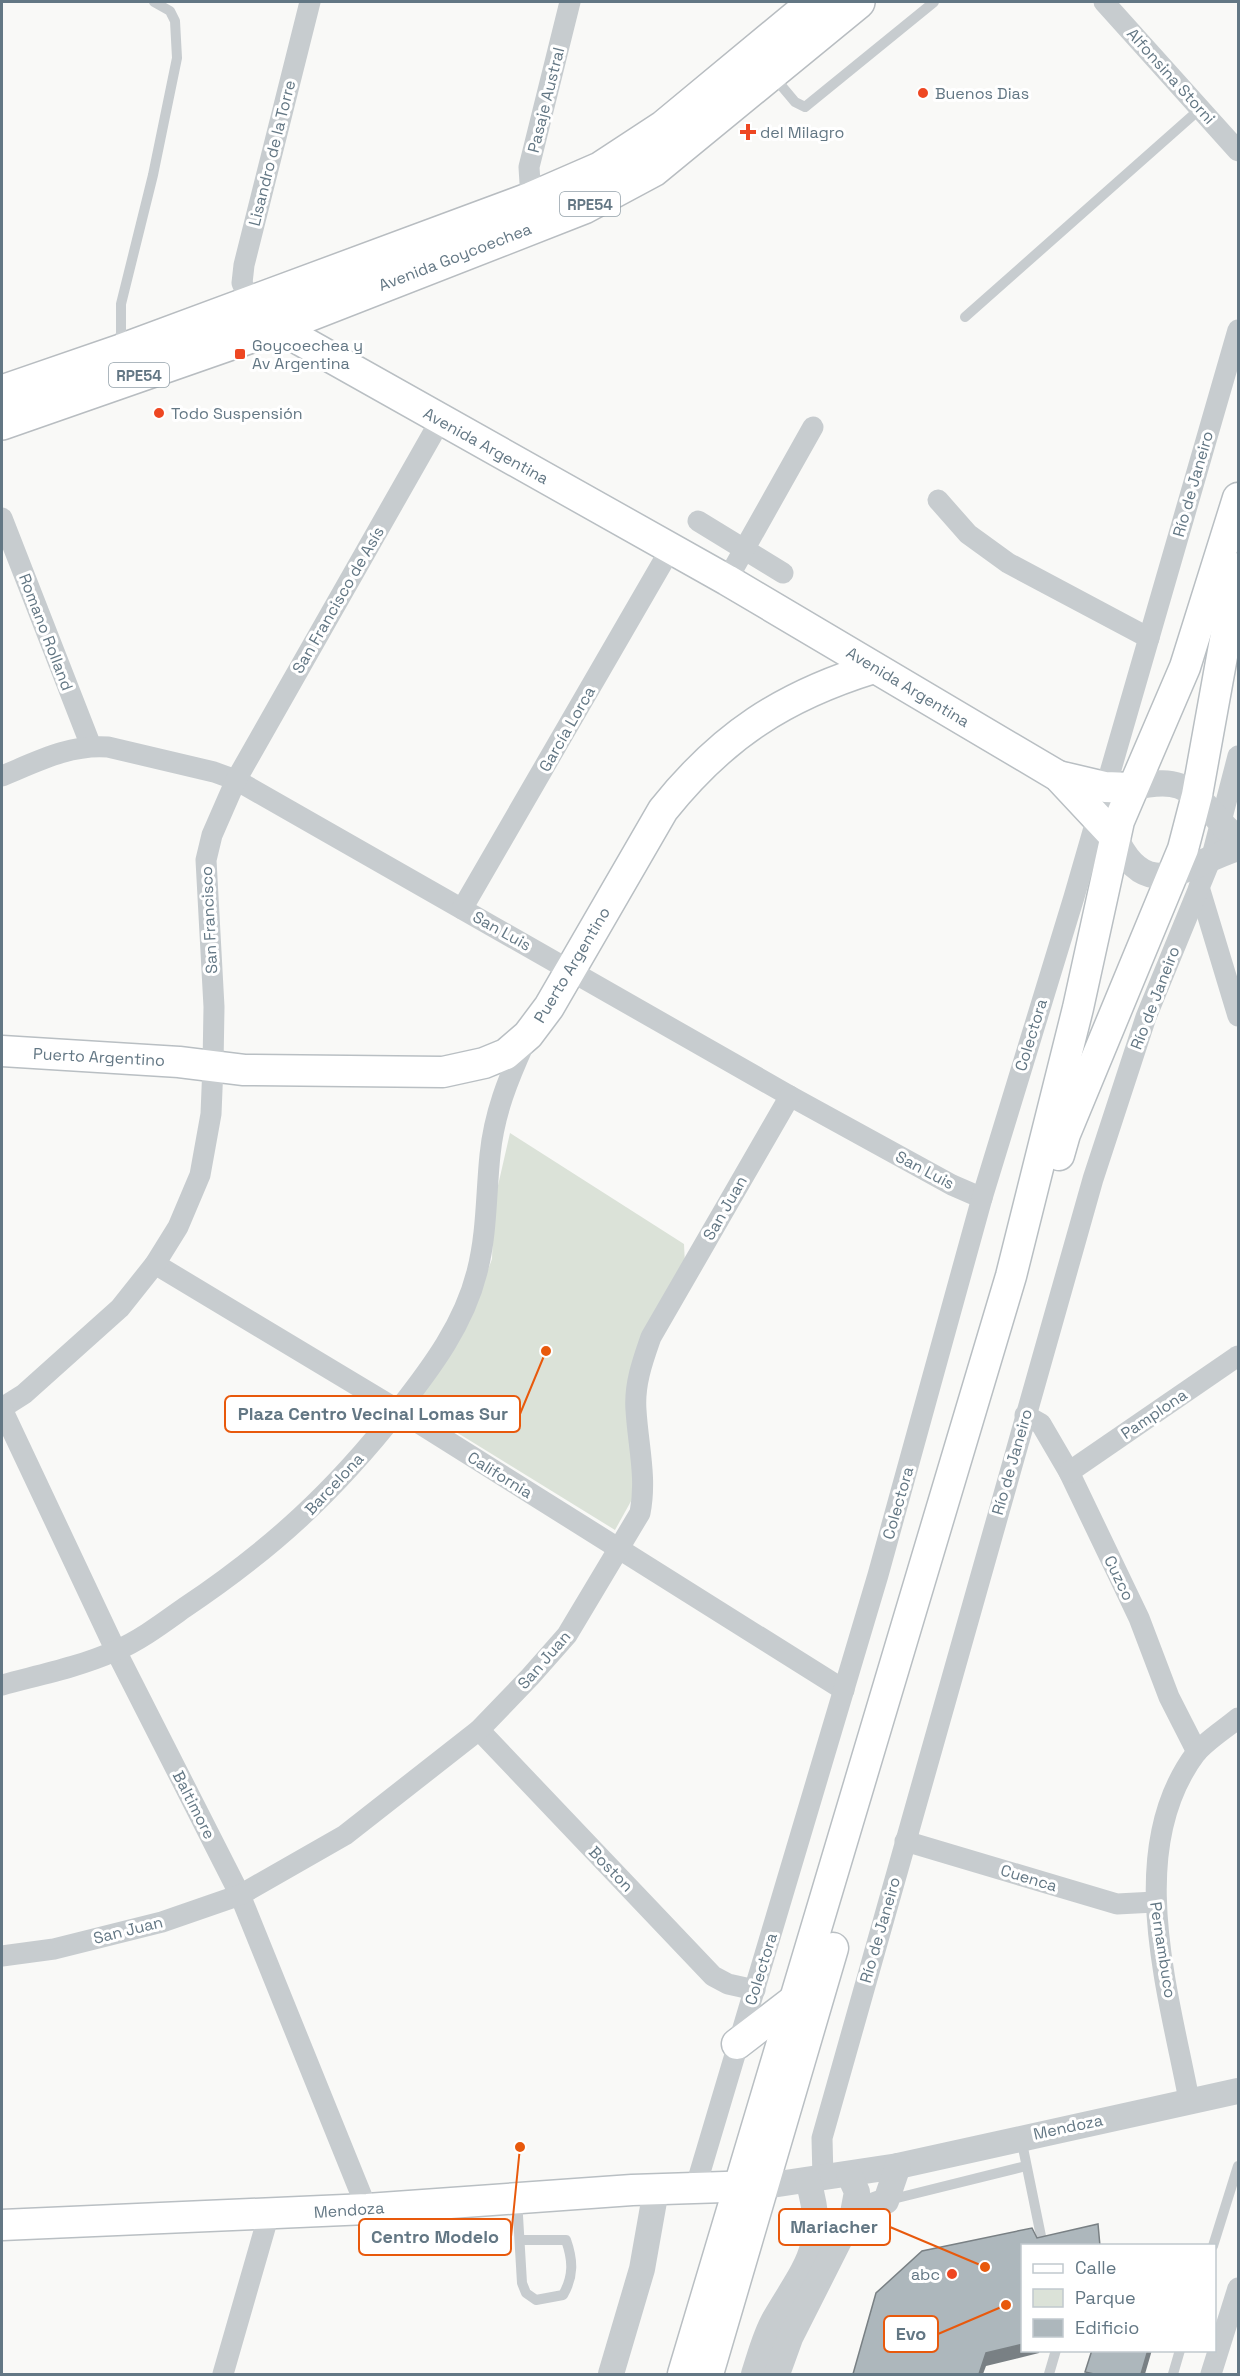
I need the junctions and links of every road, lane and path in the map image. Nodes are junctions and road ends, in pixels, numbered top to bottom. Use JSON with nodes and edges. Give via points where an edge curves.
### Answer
{"nodes":[{"id":1,"x":154,"y":2,"type":"edge"},
{"id":2,"x":310,"y":2,"type":"edge"},
{"id":3,"x":570,"y":2,"type":"edge"},
{"id":4,"x":814,"y":2,"type":"edge"},
{"id":5,"x":858,"y":2,"type":"edge"},
{"id":6,"x":934,"y":2,"type":"edge"},
{"id":7,"x":1104,"y":2,"type":"edge"},
{"id":8,"x":772,"y":74,"type":"junction"},
{"id":9,"x":1200,"y":109,"type":"junction"},
{"id":10,"x":1239,"y":151,"type":"edge"},
{"id":11,"x":531,"y":200,"type":"junction"},
{"id":12,"x":250,"y":303,"type":"junction"},
{"id":13,"x":965,"y":317,"type":"dead end"},
{"id":14,"x":277,"y":327,"type":"junction"},
{"id":15,"x":1239,"y":330,"type":"edge"},
{"id":16,"x":121,"y":351,"type":"junction"},
{"id":17,"x":2,"y":392,"type":"edge"},
{"id":18,"x":440,"y":420,"type":"junction"},
{"id":19,"x":2,"y":423,"type":"edge"},
{"id":20,"x":813,"y":427,"type":"dead end"},
{"id":21,"x":1239,"y":498,"type":"edge"},
{"id":22,"x":938,"y":500,"type":"dead end"},
{"id":23,"x":2,"y":518,"type":"edge"},
{"id":24,"x":698,"y":521,"type":"dead end"},
{"id":25,"x":671,"y":548,"type":"junction"},
{"id":26,"x":744,"y":549,"type":"junction"},
{"id":27,"x":1239,"y":568,"type":"edge"},
{"id":28,"x":783,"y":573,"type":"dead end"},
{"id":29,"x":727,"y":580,"type":"junction"},
{"id":30,"x":1149,"y":638,"type":"junction"},
{"id":31,"x":874,"y":668,"type":"junction"},
{"id":32,"x":91,"y":746,"type":"junction"},
{"id":33,"x":1239,"y":756,"type":"edge"},
{"id":34,"x":2,"y":776,"type":"edge"},
{"id":35,"x":1058,"y":776,"type":"junction"},
{"id":36,"x":236,"y":780,"type":"junction"},
{"id":37,"x":1118,"y":787,"type":"junction"},
{"id":38,"x":1197,"y":795,"type":"junction"},
{"id":39,"x":1106,"y":827,"type":"junction"},
{"id":40,"x":1229,"y":829,"type":"edge"},
{"id":41,"x":1239,"y":848,"type":"edge"},
{"id":42,"x":1212,"y":856,"type":"junction"},
{"id":43,"x":1187,"y":880,"type":"junction"},
{"id":44,"x":462,"y":909,"type":"junction"},
{"id":45,"x":571,"y":970,"type":"junction"},
{"id":46,"x":1239,"y":1016,"type":"edge"},
{"id":47,"x":528,"y":1035,"type":"junction"},
{"id":48,"x":2,"y":1051,"type":"edge"},
{"id":49,"x":213,"y":1065,"type":"junction"},
{"id":50,"x":790,"y":1096,"type":"junction"},
{"id":51,"x":982,"y":1198,"type":"junction"},
{"id":52,"x":154,"y":1264,"type":"junction"},
{"id":53,"x":1239,"y":1356,"type":"edge"},
{"id":54,"x":2,"y":1408,"type":"edge"},
{"id":55,"x":398,"y":1410,"type":"junction"},
{"id":56,"x":1025,"y":1415,"type":"junction"},
{"id":57,"x":1069,"y":1472,"type":"junction"},
{"id":58,"x":619,"y":1550,"type":"junction"},
{"id":59,"x":116,"y":1651,"type":"junction"},
{"id":60,"x":2,"y":1684,"type":"edge"},
{"id":61,"x":844,"y":1690,"type":"junction"},
{"id":62,"x":1239,"y":1718,"type":"edge"},
{"id":63,"x":479,"y":1730,"type":"junction"},
{"id":64,"x":1197,"y":1752,"type":"junction"},
{"id":65,"x":904,"y":1841,"type":"junction"},
{"id":66,"x":240,"y":1895,"type":"junction"},
{"id":67,"x":1155,"y":1902,"type":"junction"},
{"id":68,"x":2,"y":1956,"type":"edge"},
{"id":69,"x":754,"y":1990,"type":"junction"},
{"id":70,"x":797,"y":1998,"type":"junction"},
{"id":71,"x":737,"y":2044,"type":"junction"},
{"id":72,"x":1239,"y":2091,"type":"edge"},
{"id":73,"x":1189,"y":2100,"type":"junction"},
{"id":74,"x":1021,"y":2138,"type":"junction"},
{"id":75,"x":898,"y":2166,"type":"junction"},
{"id":76,"x":1026,"y":2166,"type":"junction"},
{"id":77,"x":1239,"y":2166,"type":"edge"},
{"id":78,"x":849,"y":2174,"type":"junction"},
{"id":79,"x":815,"y":2180,"type":"junction"},
{"id":80,"x":752,"y":2187,"type":"junction"},
{"id":81,"x":695,"y":2189,"type":"junction"},
{"id":82,"x":656,"y":2190,"type":"junction"},
{"id":83,"x":517,"y":2196,"type":"junction"},
{"id":84,"x":886,"y":2201,"type":"junction"},
{"id":85,"x":367,"y":2209,"type":"junction"},
{"id":86,"x":853,"y":2213,"type":"junction"},
{"id":87,"x":269,"y":2214,"type":"junction"},
{"id":88,"x":2,"y":2225,"type":"edge"},
{"id":89,"x":520,"y":2240,"type":"junction"},
{"id":90,"x":1042,"y":2244,"type":"edge"},
{"id":91,"x":1214,"y":2244,"type":"edge"},
{"id":92,"x":1239,"y":2288,"type":"edge"},
{"id":93,"x":1055,"y":2352,"type":"edge"},
{"id":94,"x":1179,"y":2352,"type":"edge"},
{"id":95,"x":223,"y":2374,"type":"edge"},
{"id":96,"x":611,"y":2374,"type":"edge"},
{"id":97,"x":683,"y":2374,"type":"edge"},
{"id":98,"x":708,"y":2374,"type":"edge"},
{"id":99,"x":754,"y":2374,"type":"edge"},
{"id":100,"x":777,"y":2374,"type":"edge"},
{"id":101,"x":1048,"y":2374,"type":"edge"},
{"id":102,"x":1173,"y":2374,"type":"edge"},
{"id":103,"x":1210,"y":2374,"type":"edge"}],
"edges":[{"from":1,"to":16,"type":"lane","via":[[170,11],[175,21],[177,58],[121,304]]},
{"from":2,"to":12,"type":"street","name":"Lisandro de la Torre","via":[[244,265],[242,283]]},
{"from":3,"to":11,"type":"street","name":"Pasaje Austral","via":[[529,167]]},
{"from":4,"to":11,"type":"main road","name":"Avenida Goycoechea","number":"RPE54","via":[[692,105],[628,153]]},
{"from":5,"to":8,"type":"main road","name":"Avenida Goycoechea","number":"RPE54"},
{"from":6,"to":8,"type":"lane","via":[[805,106],[795,102]]},
{"from":7,"to":9,"type":"street","name":"Alfonsina Storni"},
{"from":8,"to":14,"type":"main road","name":"Avenida Goycoechea","number":"RPE54","via":[[653,170],[618,191]]},
{"from":9,"to":10,"type":"street","name":"Alfonsina Storni"},
{"from":9,"to":13,"type":"lane"},
{"from":11,"to":12,"type":"main road","name":"Avenida Goycoechea","number":"RPE54"},
{"from":12,"to":14,"type":"main road","name":"Avenida Argentina"},
{"from":12,"to":16,"type":"main road","name":"Avenida Goycoechea","number":"RPE54"},
{"from":14,"to":18,"type":"main road","name":"Avenida Argentina"},
{"from":14,"to":19,"type":"main road","name":"Avenida Goycoechea","number":"RPE54"},
{"from":15,"to":30,"type":"street","name":"Río de Janeiro"},
{"from":16,"to":17,"type":"main road","name":"Avenida Goycoechea","number":"RPE54"},
{"from":18,"to":25,"type":"main road","name":"Avenida Argentina"},
{"from":18,"to":36,"type":"street","name":"San Francisco de Asís"},
{"from":20,"to":26,"type":"street"},
{"from":21,"to":37,"type":"main road","via":[[1185,667]]},
{"from":22,"to":30,"type":"street","via":[[968,534],[1008,563]]},
{"from":23,"to":32,"type":"street","name":"Romano Rolland"},
{"from":24,"to":26,"type":"street"},
{"from":25,"to":29,"type":"main road","name":"Avenida Argentina"},
{"from":25,"to":44,"type":"street","name":"García Lorca"},
{"from":26,"to":28,"type":"street"},
{"from":26,"to":29,"type":"street"},
{"from":27,"to":38,"type":"main road"},
{"from":29,"to":31,"type":"main road","name":"Avenida Argentina"},
{"from":30,"to":37,"type":"street","name":"Río de Janeiro"},
{"from":31,"to":35,"type":"main road","name":"Avenida Argentina"},
{"from":31,"to":45,"type":"main road","name":"Puerto Argentino","via":[[778,708],[715,752],[663,810]]},
{"from":32,"to":34,"type":"street","name":"San Luis"},
{"from":32,"to":36,"type":"street","name":"San Luis"},
{"from":33,"to":40,"type":"street"},
{"from":35,"to":37,"type":"main road","name":"Avenida Argentina"},
{"from":35,"to":39,"type":"main road","name":"Avenida Argentina"},
{"from":36,"to":44,"type":"street","name":"San Luis"},
{"from":36,"to":49,"type":"street","name":"San Francisco","via":[[212,835],[206,860]]},
{"from":37,"to":38,"type":"street","via":[[1170,782]]},
{"from":37,"to":39,"type":"main road"},
{"from":38,"to":40,"type":"street"},
{"from":38,"to":43,"type":"main road"},
{"from":39,"to":43,"type":"street","via":[[1128,863],[1141,874]]},
{"from":39,"to":51,"type":"street","name":"Colectora"},
{"from":39,"to":70,"type":"main road","via":[[1078,1008],[1011,1276]]},
{"from":40,"to":42,"type":"street"},
{"from":41,"to":42,"type":"street"},
{"from":42,"to":43,"type":"street"},
{"from":43,"to":46,"type":"street"},
{"from":43,"to":56,"type":"street","name":"Río de Janeiro","via":[[1093,1179]]},
{"from":43,"to":80,"type":"main road","via":[[1065,1134]]},
{"from":44,"to":45,"type":"street","name":"San Luis"},
{"from":45,"to":47,"type":"main road","name":"Puerto Argentino"},
{"from":45,"to":50,"type":"street","name":"San Luis"},
{"from":47,"to":49,"type":"main road","name":"Puerto Argentino","via":[[506,1054],[484,1064],[443,1072],[244,1070]]},
{"from":47,"to":55,"type":"street","name":"Barcelona","via":[[506,1083],[496,1119],[478,1271],[461,1320],[426,1376]]},
{"from":48,"to":49,"type":"main road","name":"Puerto Argentino"},
{"from":49,"to":52,"type":"street","via":[[211,1114],[200,1175],[178,1227]]},
{"from":50,"to":51,"type":"street","name":"San Luis"},
{"from":50,"to":58,"type":"street","name":"San Juan","via":[[651,1337],[639,1373],[636,1408],[644,1493],[640,1513]]},
{"from":51,"to":61,"type":"street","name":"Colectora"},
{"from":52,"to":54,"type":"street","via":[[120,1308],[24,1394]]},
{"from":52,"to":55,"type":"street","name":"California"},
{"from":53,"to":57,"type":"street","name":"Pamplona"},
{"from":54,"to":59,"type":"street","name":"Baltimore"},
{"from":55,"to":58,"type":"street","name":"California"},
{"from":55,"to":59,"type":"street","name":"Barcelona","via":[[373,1443],[297,1523],[239,1572]]},
{"from":56,"to":57,"type":"street","name":"Cuzco","via":[[1041,1424]]},
{"from":56,"to":65,"type":"street","name":"Río de Janeiro"},
{"from":57,"to":64,"type":"street","name":"Cuzco"},
{"from":58,"to":61,"type":"street","name":"California"},
{"from":58,"to":63,"type":"street","name":"San Juan","via":[[567,1635]]},
{"from":59,"to":60,"type":"street","name":"Barcelona"},
{"from":59,"to":66,"type":"street","name":"Baltimore"},
{"from":61,"to":69,"type":"street","name":"Colectora"},
{"from":62,"to":64,"type":"street","name":"Pernambuco"},
{"from":63,"to":66,"type":"street","name":"San Juan","via":[[345,1835]]},
{"from":63,"to":69,"type":"street","name":"Boston","via":[[713,1976]]},
{"from":64,"to":67,"type":"street","name":"Pernambuco","via":[[1170,1808],[1158,1856]]},
{"from":65,"to":67,"type":"street","name":"Cuenca","via":[[1117,1904]]},
{"from":65,"to":79,"type":"street","name":"Río de Janeiro","via":[[822,2138]]},
{"from":66,"to":68,"type":"street","name":"San Juan","via":[[162,1922],[54,1949]]},
{"from":66,"to":85,"type":"street","name":"Baltimore"},
{"from":67,"to":73,"type":"street","name":"Pernambuco"},
{"from":69,"to":71,"type":"street","name":"Colectora"},
{"from":70,"to":71,"type":"main road"},
{"from":70,"to":80,"type":"main road"},
{"from":71,"to":81,"type":"street","name":"Colectora"},
{"from":72,"to":73,"type":"street","name":"Mendoza"},
{"from":73,"to":74,"type":"street","name":"Mendoza"},
{"from":74,"to":75,"type":"street","name":"Mendoza"},
{"from":74,"to":76,"type":"lane"},
{"from":75,"to":78,"type":"street","name":"Mendoza"},
{"from":75,"to":84,"type":"street"},
{"from":76,"to":84,"type":"lane"},
{"from":76,"to":90,"type":"lane"},
{"from":77,"to":91,"type":"lane"},
{"from":78,"to":79,"type":"street","name":"Mendoza"},
{"from":78,"to":86,"type":"street","via":[[857,2192]]},
{"from":79,"to":80,"type":"street","name":"Mendoza"},
{"from":79,"to":99,"type":"street","via":[[817,2220],[810,2259],[770,2326]]},
{"from":80,"to":81,"type":"main road","name":"Mendoza"},
{"from":80,"to":97,"type":"main road"},
{"from":80,"to":98,"type":"main road"},
{"from":81,"to":82,"type":"main road","name":"Mendoza"},
{"from":82,"to":83,"type":"main road","name":"Mendoza"},
{"from":82,"to":96,"type":"street","via":[[642,2269]]},
{"from":83,"to":85,"type":"main road","name":"Mendoza"},
{"from":83,"to":89,"type":"lane"},
{"from":84,"to":86,"type":"street"},
{"from":85,"to":87,"type":"main road","name":"Mendoza"},
{"from":86,"to":100,"type":"street","via":[[790,2338]]},
{"from":87,"to":88,"type":"main road","name":"Mendoza"},
{"from":87,"to":95,"type":"street"},
{"from":89,"to":89,"type":"lane","via":[[526,2293],[536,2300],[563,2295],[570,2283],[572,2258],[566,2240]]},
{"from":92,"to":103,"type":"street"},
{"from":93,"to":101,"type":"lane"},
{"from":94,"to":102,"type":"lane"}]}
